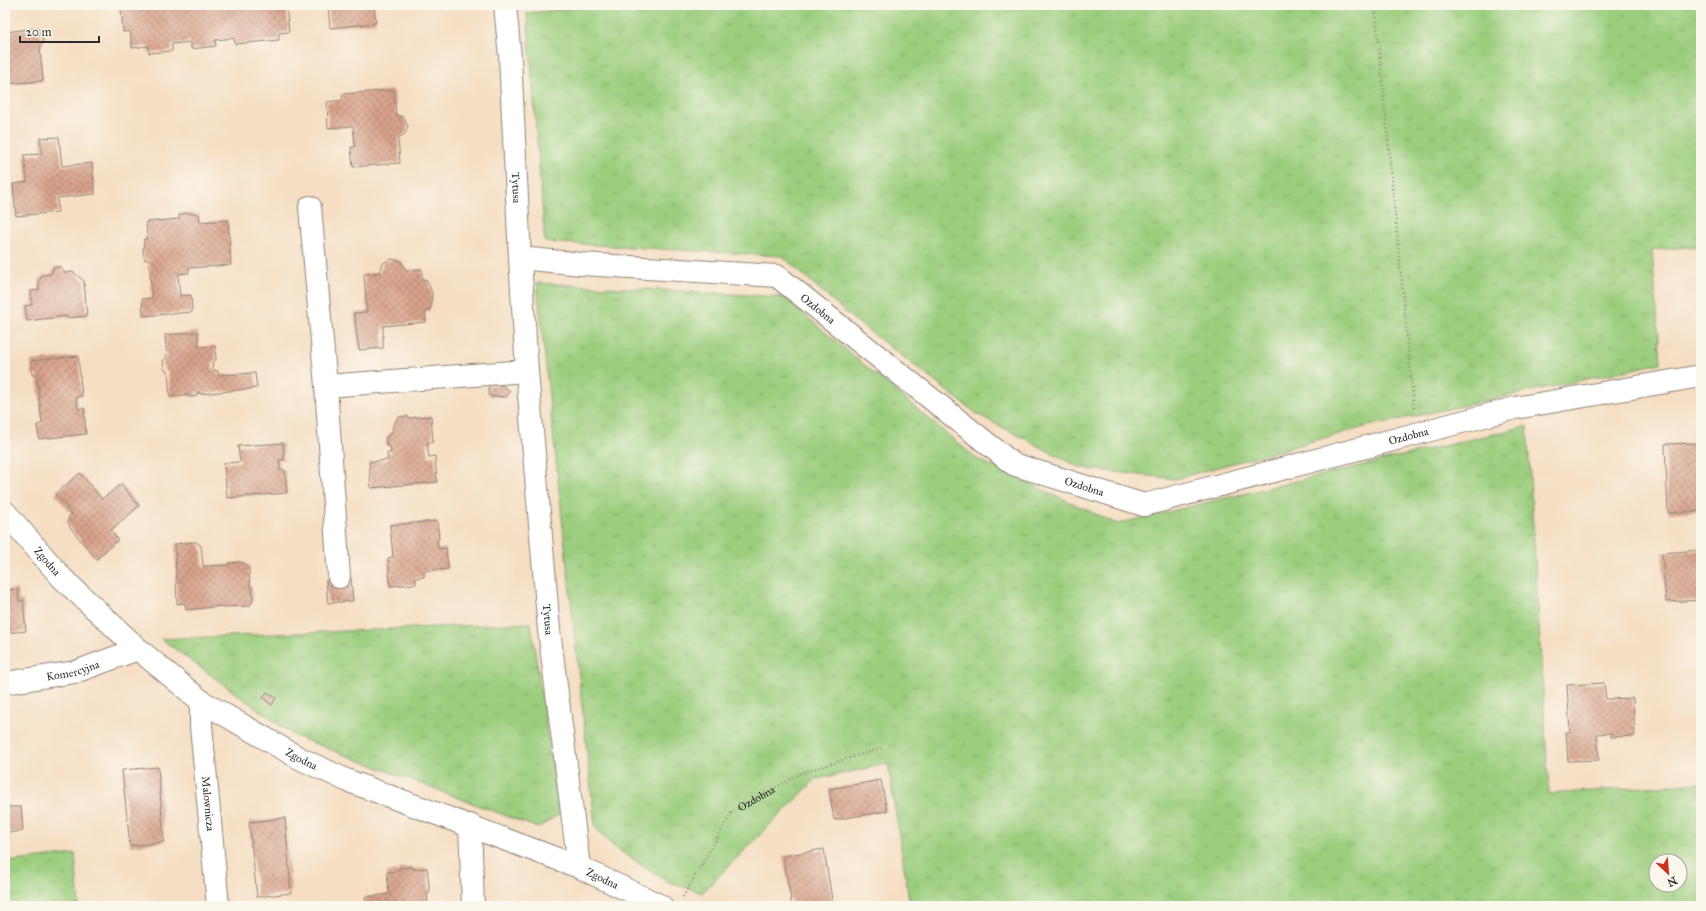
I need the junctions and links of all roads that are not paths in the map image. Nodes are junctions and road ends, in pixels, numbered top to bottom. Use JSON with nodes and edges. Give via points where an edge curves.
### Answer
{"nodes":[{"id":1,"x":505,"y":5,"type":"edge"},
{"id":2,"x":310,"y":207,"type":"dead end"},
{"id":3,"x":520,"y":258,"type":"junction"},
{"id":4,"x":527,"y":371,"type":"junction"},
{"id":5,"x":1701,"y":376,"type":"edge"},
{"id":6,"x":326,"y":386,"type":"junction"},
{"id":7,"x":5,"y":512,"type":"edge"},
{"id":8,"x":339,"y":577,"type":"dead end"},
{"id":9,"x":138,"y":649,"type":"junction"},
{"id":10,"x":5,"y":683,"type":"edge"},
{"id":11,"x":201,"y":701,"type":"junction"},
{"id":12,"x":470,"y":825,"type":"junction"},
{"id":13,"x":579,"y":867,"type":"junction"},
{"id":14,"x":218,"y":906,"type":"edge"},
{"id":15,"x":474,"y":906,"type":"edge"},
{"id":16,"x":661,"y":906,"type":"edge"}],
"edges":[{"from":1,"to":3,"type":"street","name":"Tytusa"},
{"from":2,"to":6,"type":"street"},
{"from":3,"to":4,"type":"street","name":"Tytusa"},
{"from":3,"to":5,"type":"street","name":"Ozdobna","via":[[777,276],[1013,464],[1144,505],[1515,408]]},
{"from":4,"to":6,"type":"street"},
{"from":4,"to":13,"type":"street","name":"Tytusa","via":[[549,630]]},
{"from":6,"to":8,"type":"street"},
{"from":7,"to":9,"type":"street","name":"Zgodna","via":[[62,578]]},
{"from":9,"to":10,"type":"street","name":"Komercyjna","via":[[75,672]]},
{"from":9,"to":11,"type":"street","name":"Zgodna"},
{"from":11,"to":12,"type":"street","name":"Zgodna","via":[[299,758],[339,777]]},
{"from":11,"to":14,"type":"street","name":"Malownicza","via":[[201,726]]},
{"from":12,"to":13,"type":"street","name":"Zgodna"},
{"from":12,"to":15,"type":"street"},
{"from":13,"to":16,"type":"street","name":"Zgodna"}]}
